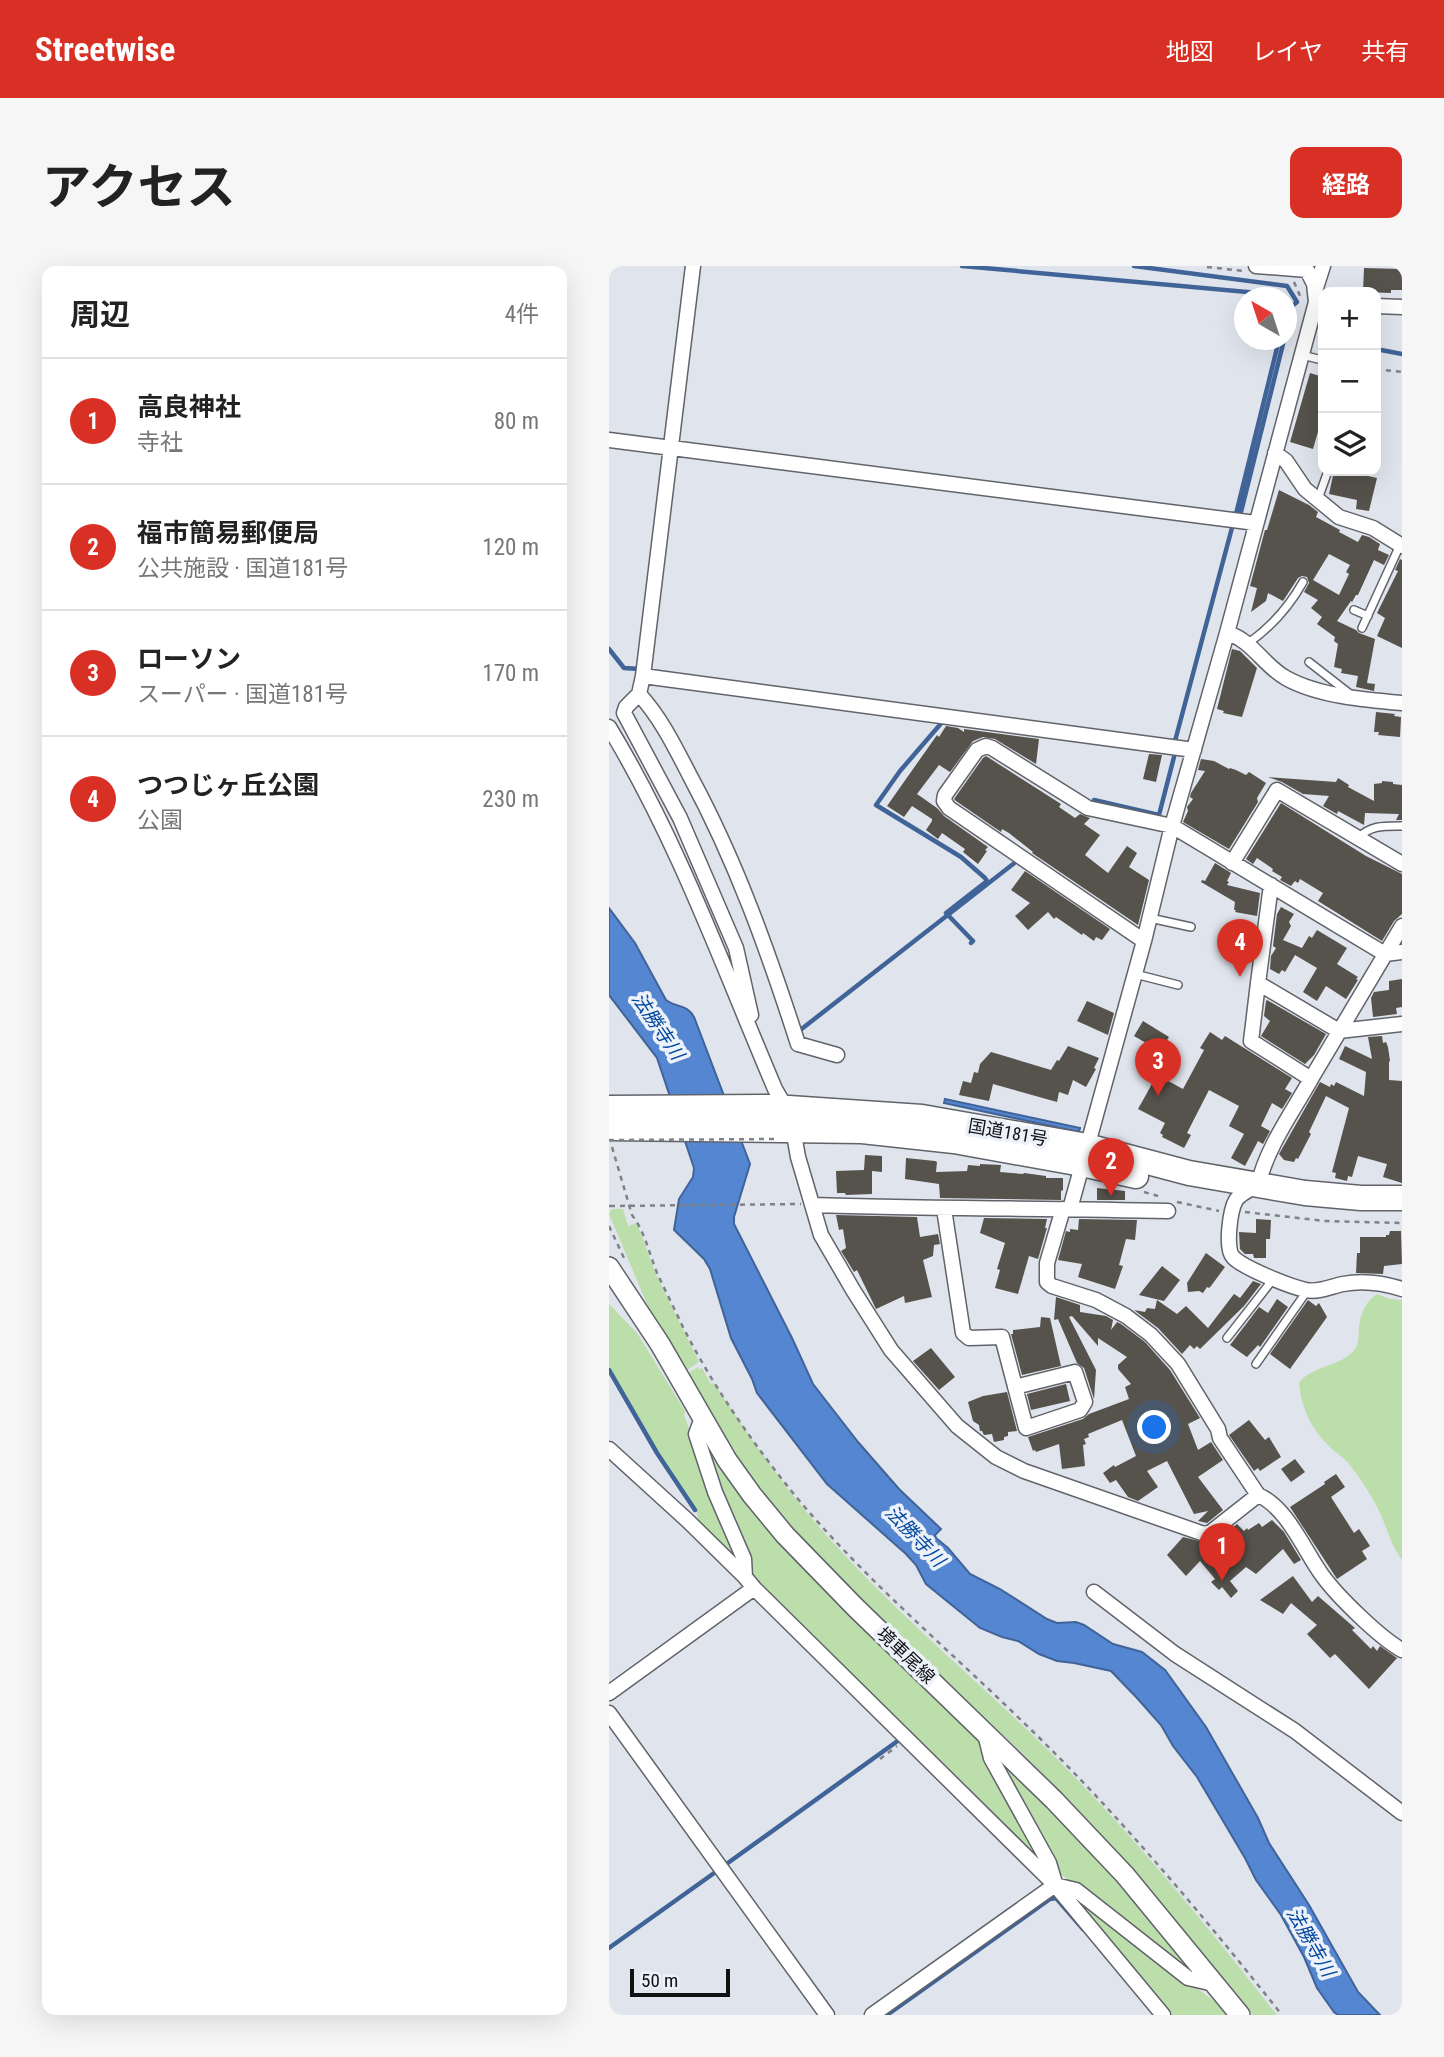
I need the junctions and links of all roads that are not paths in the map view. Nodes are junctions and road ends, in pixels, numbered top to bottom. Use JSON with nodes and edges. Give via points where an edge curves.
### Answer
{"nodes":[{"id":1,"x":694,"y":266,"type":"edge"},
{"id":2,"x":1323,"y":266,"type":"edge"},
{"id":3,"x":1251,"y":268,"type":"edge"},
{"id":4,"x":1314,"y":300,"type":"edge"},
{"id":5,"x":1381,"y":306,"type":"edge"},
{"id":6,"x":1402,"y":307,"type":"edge"},
{"id":7,"x":1302,"y":355,"type":"junction"},
{"id":8,"x":1318,"y":359,"type":"dead end"},
{"id":9,"x":609,"y":439,"type":"edge"},
{"id":10,"x":671,"y":447,"type":"junction"},
{"id":11,"x":1275,"y":453,"type":"junction"},
{"id":12,"x":1326,"y":476,"type":"edge"},
{"id":13,"x":1318,"y":499,"type":"junction"},
{"id":14,"x":1256,"y":523,"type":"junction"},
{"id":15,"x":1401,"y":545,"type":"edge"},
{"id":16,"x":1303,"y":582,"type":"dead end"},
{"id":17,"x":1354,"y":610,"type":"dead end"},
{"id":18,"x":1368,"y":616,"type":"junction"},
{"id":19,"x":1362,"y":628,"type":"dead end"},
{"id":20,"x":1227,"y":633,"type":"junction"},
{"id":21,"x":1247,"y":644,"type":"junction"},
{"id":22,"x":1309,"y":662,"type":"dead end"},
{"id":23,"x":643,"y":676,"type":"junction"},
{"id":24,"x":639,"y":694,"type":"junction"},
{"id":25,"x":1354,"y":699,"type":"junction"},
{"id":26,"x":1402,"y":703,"type":"edge"},
{"id":27,"x":609,"y":727,"type":"edge"},
{"id":28,"x":1193,"y":750,"type":"junction"},
{"id":29,"x":1172,"y":826,"type":"junction"},
{"id":30,"x":1402,"y":826,"type":"edge"},
{"id":31,"x":1358,"y":838,"type":"junction"},
{"id":32,"x":1233,"y":863,"type":"junction"},
{"id":33,"x":1402,"y":864,"type":"edge"},
{"id":34,"x":1271,"y":885,"type":"junction"},
{"id":35,"x":1150,"y":918,"type":"junction"},
{"id":36,"x":1402,"y":926,"type":"edge"},
{"id":37,"x":1191,"y":927,"type":"dead end"},
{"id":38,"x":1144,"y":941,"type":"junction"},
{"id":39,"x":1402,"y":952,"type":"edge"},
{"id":40,"x":1385,"y":954,"type":"junction"},
{"id":41,"x":1135,"y":974,"type":"junction"},
{"id":42,"x":1258,"y":983,"type":"junction"},
{"id":43,"x":1178,"y":985,"type":"dead end"},
{"id":44,"x":1402,"y":1024,"type":"edge"},
{"id":45,"x":749,"y":1029,"type":"junction"},
{"id":46,"x":1339,"y":1031,"type":"junction"},
{"id":47,"x":837,"y":1055,"type":"dead end"},
{"id":48,"x":1311,"y":1079,"type":"junction"},
{"id":49,"x":609,"y":1108,"type":"edge"},
{"id":50,"x":781,"y":1122,"type":"junction"},
{"id":51,"x":609,"y":1129,"type":"edge"},
{"id":52,"x":1085,"y":1155,"type":"junction"},
{"id":53,"x":1402,"y":1198,"type":"edge"},
{"id":54,"x":1240,"y":1201,"type":"junction"},
{"id":55,"x":1168,"y":1204,"type":"road end"},
{"id":56,"x":807,"y":1205,"type":"junction"},
{"id":57,"x":944,"y":1209,"type":"junction"},
{"id":58,"x":1067,"y":1209,"type":"junction"},
{"id":59,"x":1402,"y":1212,"type":"edge"},
{"id":60,"x":609,"y":1267,"type":"edge"},
{"id":61,"x":1274,"y":1278,"type":"junction"},
{"id":62,"x":1402,"y":1289,"type":"edge"},
{"id":63,"x":1307,"y":1290,"type":"junction"},
{"id":64,"x":1227,"y":1338,"type":"dead end"},
{"id":65,"x":1255,"y":1364,"type":"dead end"},
{"id":66,"x":1015,"y":1387,"type":"junction"},
{"id":67,"x":702,"y":1418,"type":"junction"},
{"id":68,"x":609,"y":1450,"type":"edge"},
{"id":69,"x":1258,"y":1495,"type":"junction"},
{"id":70,"x":749,"y":1583,"type":"junction"},
{"id":71,"x":1094,"y":1592,"type":"dead end"},
{"id":72,"x":1402,"y":1650,"type":"edge"},
{"id":73,"x":609,"y":1693,"type":"edge"},
{"id":74,"x":609,"y":1713,"type":"edge"},
{"id":75,"x":983,"y":1730,"type":"junction"},
{"id":76,"x":1402,"y":1813,"type":"edge"},
{"id":77,"x":1055,"y":1885,"type":"junction"},
{"id":78,"x":1214,"y":1984,"type":"junction"},
{"id":79,"x":827,"y":2015,"type":"edge"},
{"id":80,"x":872,"y":2015,"type":"edge"},
{"id":81,"x":1163,"y":2015,"type":"edge"},
{"id":82,"x":1240,"y":2015,"type":"edge"}],
"edges":[{"from":1,"to":10,"type":"street"},
{"from":2,"to":4,"type":"street"},
{"from":3,"to":4,"type":"street","via":[[1307,270],[1314,284]]},
{"from":4,"to":7,"type":"street"},
{"from":5,"to":6,"type":"street"},
{"from":7,"to":8,"type":"lane"},
{"from":7,"to":11,"type":"street"},
{"from":9,"to":10,"type":"street"},
{"from":10,"to":14,"type":"street"},
{"from":10,"to":23,"type":"street"},
{"from":11,"to":13,"type":"street"},
{"from":11,"to":14,"type":"street"},
{"from":12,"to":13,"type":"lane"},
{"from":13,"to":15,"type":"street","via":[[1339,517],[1373,528]]},
{"from":14,"to":20,"type":"street"},
{"from":15,"to":18,"type":"lane"},
{"from":16,"to":21,"type":"lane","via":[[1287,607]]},
{"from":17,"to":18,"type":"lane"},
{"from":18,"to":19,"type":"lane"},
{"from":20,"to":21,"type":"street"},
{"from":20,"to":28,"type":"street"},
{"from":21,"to":25,"type":"street","via":[[1286,678]]},
{"from":22,"to":25,"type":"lane"},
{"from":23,"to":24,"type":"street"},
{"from":23,"to":28,"type":"street"},
{"from":24,"to":45,"type":"street","via":[[624,713],[680,818],[736,948],[751,1018]]},
{"from":24,"to":47,"type":"street","via":[[664,727],[742,884],[798,1044]]},
{"from":25,"to":26,"type":"street"},
{"from":27,"to":45,"type":"street","via":[[657,814]]},
{"from":28,"to":29,"type":"street"},
{"from":29,"to":32,"type":"street"},
{"from":29,"to":35,"type":"street"},
{"from":29,"to":38,"type":"street","via":[[1088,808],[986,746],[977,750],[945,795],[949,808]]},
{"from":30,"to":31,"type":"lane","via":[[1378,826]]},
{"from":31,"to":32,"type":"street","via":[[1277,790]]},
{"from":31,"to":33,"type":"street"},
{"from":32,"to":34,"type":"street"},
{"from":34,"to":40,"type":"street"},
{"from":34,"to":42,"type":"street"},
{"from":35,"to":37,"type":"lane"},
{"from":35,"to":38,"type":"street"},
{"from":36,"to":40,"type":"street"},
{"from":38,"to":41,"type":"street"},
{"from":39,"to":40,"type":"street"},
{"from":40,"to":46,"type":"street"},
{"from":41,"to":43,"type":"lane"},
{"from":41,"to":52,"type":"street"},
{"from":42,"to":46,"type":"street"},
{"from":42,"to":48,"type":"street","via":[[1251,1041]]},
{"from":44,"to":46,"type":"street"},
{"from":45,"to":50,"type":"street","via":[[778,1097]]},
{"from":46,"to":48,"type":"street"},
{"from":48,"to":54,"type":"street"},
{"from":49,"to":50,"type":"highway","name":"国道181号"},
{"from":50,"to":51,"type":"highway","name":"国道181号"},
{"from":50,"to":52,"type":"highway","name":"国道181号","via":[[922,1117]]},
{"from":50,"to":56,"type":"street","via":[[798,1157]]},
{"from":52,"to":54,"type":"highway","name":"国道181号","via":[[1189,1173]]},
{"from":52,"to":58,"type":"street"},
{"from":53,"to":54,"type":"highway","name":"国道181号","via":[[1305,1193]]},
{"from":54,"to":59,"type":"highway","name":"国道181号","via":[[1327,1212]]},
{"from":54,"to":61,"type":"street","via":[[1234,1203],[1231,1213],[1230,1255]]},
{"from":55,"to":58,"type":"street"},
{"from":56,"to":57,"type":"street"},
{"from":56,"to":69,"type":"street","via":[[891,1350],[957,1426],[996,1457],[1204,1534]]},
{"from":57,"to":58,"type":"street"},
{"from":57,"to":66,"type":"street","via":[[963,1333],[969,1338],[1002,1337]]},
{"from":58,"to":69,"type":"street","via":[[1047,1263],[1047,1282],[1096,1300],[1151,1335],[1178,1364]]},
{"from":60,"to":67,"type":"main road","name":"境車尾線"},
{"from":61,"to":63,"type":"street"},
{"from":61,"to":64,"type":"lane"},
{"from":62,"to":63,"type":"street","via":[[1355,1283]]},
{"from":63,"to":65,"type":"lane"},
{"from":66,"to":66,"type":"street","via":[[1025,1428],[1080,1409],[1086,1402],[1075,1372]]},
{"from":67,"to":70,"type":"street","via":[[696,1434]]},
{"from":67,"to":75,"type":"main road","name":"境車尾線","via":[[727,1460],[785,1535]]},
{"from":68,"to":70,"type":"street"},
{"from":69,"to":72,"type":"street","via":[[1278,1508],[1323,1577],[1381,1636]]},
{"from":70,"to":73,"type":"street"},
{"from":70,"to":77,"type":"street"},
{"from":71,"to":76,"type":"street","via":[[1175,1654],[1295,1731]]},
{"from":74,"to":79,"type":"street"},
{"from":75,"to":77,"type":"street","via":[[992,1758],[1049,1863]]},
{"from":75,"to":78,"type":"main road","name":"境車尾線","via":[[1125,1875]]},
{"from":77,"to":78,"type":"street","via":[[1076,1890],[1188,1978]]},
{"from":77,"to":80,"type":"street"},
{"from":77,"to":81,"type":"street"},
{"from":78,"to":82,"type":"main road","name":"境車尾線"}]}
